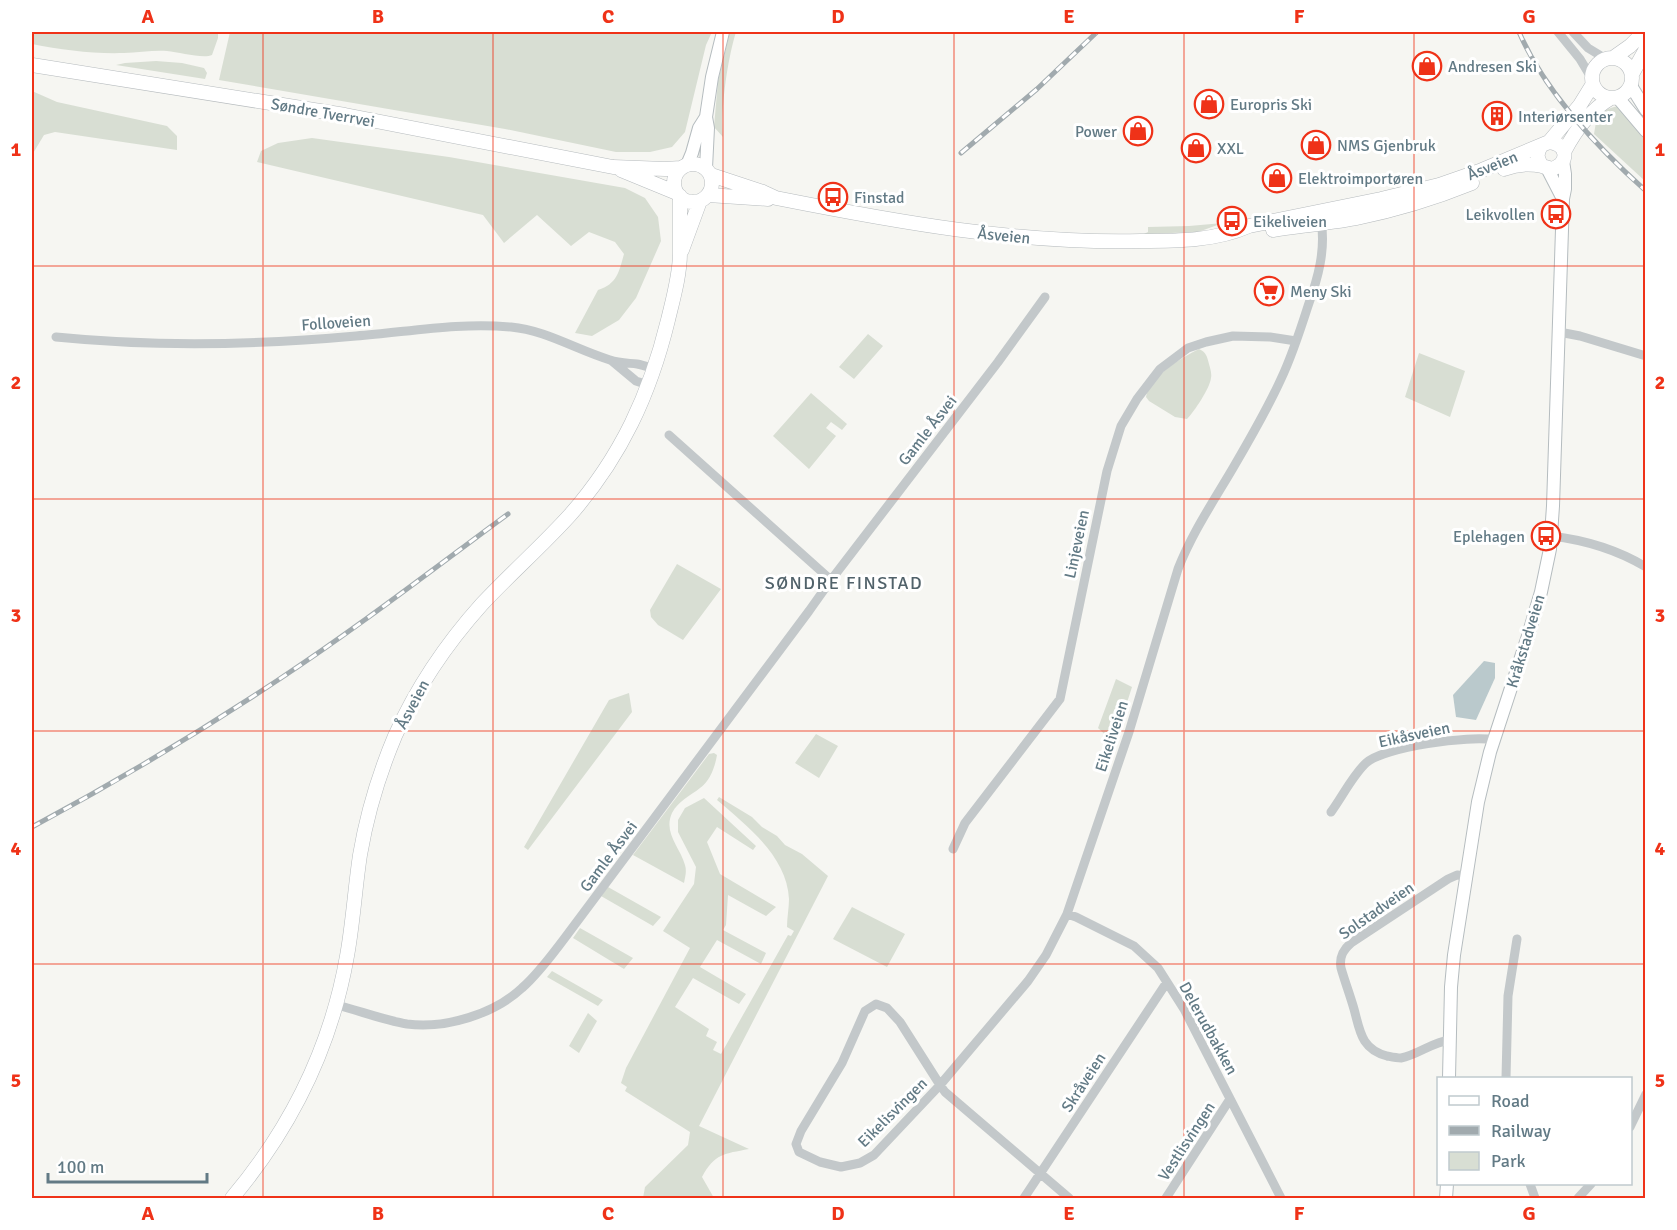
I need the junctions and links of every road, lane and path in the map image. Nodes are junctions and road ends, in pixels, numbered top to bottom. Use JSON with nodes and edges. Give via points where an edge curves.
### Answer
{"nodes":[{"id":1,"x":723,"y":32,"type":"edge"},
{"id":2,"x":1558,"y":32,"type":"edge"},
{"id":3,"x":1573,"y":32,"type":"edge"},
{"id":4,"x":1644,"y":32,"type":"edge"},
{"id":5,"x":1646,"y":49,"type":"edge"},
{"id":6,"x":1609,"y":59,"type":"junction"},
{"id":7,"x":32,"y":65,"type":"edge"},
{"id":8,"x":1631,"y":80,"type":"junction"},
{"id":9,"x":1593,"y":81,"type":"junction"},
{"id":10,"x":1615,"y":98,"type":"junction"},
{"id":11,"x":1646,"y":110,"type":"edge"},
{"id":12,"x":706,"y":117,"type":"junction"},
{"id":13,"x":1646,"y":131,"type":"edge"},
{"id":14,"x":1545,"y":144,"type":"junction"},
{"id":15,"x":1564,"y":157,"type":"junction"},
{"id":16,"x":614,"y":167,"type":"junction"},
{"id":17,"x":684,"y":167,"type":"junction"},
{"id":18,"x":1544,"y":167,"type":"junction"},
{"id":19,"x":708,"y":172,"type":"junction"},
{"id":20,"x":679,"y":195,"type":"junction"},
{"id":21,"x":704,"y":198,"type":"junction"},
{"id":22,"x":776,"y":198,"type":"junction"},
{"id":23,"x":1563,"y":199,"type":"junction"},
{"id":24,"x":1321,"y":218,"type":"junction"},
{"id":25,"x":680,"y":254,"type":"junction"},
{"id":26,"x":1045,"y":297,"type":"dead end"},
{"id":27,"x":1559,"y":332,"type":"junction"},
{"id":28,"x":56,"y":337,"type":"dead end"},
{"id":29,"x":1296,"y":341,"type":"junction"},
{"id":30,"x":1646,"y":356,"type":"edge"},
{"id":31,"x":612,"y":361,"type":"junction"},
{"id":32,"x":654,"y":369,"type":"junction"},
{"id":33,"x":648,"y":385,"type":"junction"},
{"id":34,"x":669,"y":435,"type":"dead end"},
{"id":35,"x":1551,"y":536,"type":"junction"},
{"id":36,"x":1646,"y":567,"type":"edge"},
{"id":37,"x":831,"y":580,"type":"junction"},
{"id":38,"x":1494,"y":740,"type":"junction"},
{"id":39,"x":1331,"y":812,"type":"dead end"},
{"id":40,"x":954,"y":849,"type":"dead end"},
{"id":41,"x":1466,"y":876,"type":"junction"},
{"id":42,"x":1067,"y":914,"type":"junction"},
{"id":43,"x":1517,"y":939,"type":"dead end"},
{"id":44,"x":1167,"y":982,"type":"junction"},
{"id":45,"x":337,"y":1005,"type":"junction"},
{"id":46,"x":1450,"y":1040,"type":"junction"},
{"id":47,"x":1449,"y":1077,"type":"edge"},
{"id":48,"x":1506,"y":1077,"type":"edge"},
{"id":49,"x":940,"y":1085,"type":"junction"},
{"id":50,"x":1230,"y":1099,"type":"junction"},
{"id":51,"x":1644,"y":1101,"type":"edge"},
{"id":52,"x":1632,"y":1122,"type":"edge"},
{"id":53,"x":1039,"y":1173,"type":"junction"},
{"id":54,"x":1590,"y":1185,"type":"edge"},
{"id":55,"x":232,"y":1198,"type":"edge"},
{"id":56,"x":1024,"y":1198,"type":"edge"},
{"id":57,"x":1069,"y":1198,"type":"edge"},
{"id":58,"x":1166,"y":1198,"type":"edge"},
{"id":59,"x":1281,"y":1198,"type":"edge"},
{"id":60,"x":1578,"y":1198,"type":"edge"}],
"edges":[{"from":1,"to":12,"type":"main road"},
{"from":2,"to":9,"type":"street"},
{"from":3,"to":6,"type":"street","via":[[1588,48]]},
{"from":4,"to":6,"type":"main road"},
{"from":5,"to":8,"type":"main road"},
{"from":6,"to":8,"type":"main road","via":[[1625,63]]},
{"from":6,"to":9,"type":"main road","via":[[1598,65]]},
{"from":7,"to":16,"type":"main road","name":"Søndre Tverrvei","via":[[345,115]]},
{"from":8,"to":10,"type":"main road","via":[[1626,93]]},
{"from":8,"to":11,"type":"main road"},
{"from":9,"to":10,"type":"main road","via":[[1600,94]]},
{"from":9,"to":14,"type":"main road","via":[[1580,105]]},
{"from":10,"to":13,"type":"main road"},
{"from":10,"to":15,"type":"main road","via":[[1599,106],[1577,129]]},
{"from":12,"to":17,"type":"main road"},
{"from":12,"to":19,"type":"main road"},
{"from":14,"to":15,"type":"main road","via":[[1557,143]]},
{"from":14,"to":18,"type":"main road","via":[[1537,154]]},
{"from":14,"to":24,"type":"main road","name":"Åsveien","via":[[1439,185]]},
{"from":15,"to":18,"type":"main road","via":[[1555,168]]},
{"from":15,"to":23,"type":"main road","name":"Kråkstadveien"},
{"from":16,"to":17,"type":"main road","name":"Søndre Tverrvei"},
{"from":16,"to":20,"type":"main road","name":"Søndre Tverrvei"},
{"from":17,"to":19,"type":"main road","via":[[696,164]]},
{"from":17,"to":20,"type":"main road","via":[[675,179]]},
{"from":18,"to":23,"type":"main road","name":"Kråkstadveien"},
{"from":18,"to":24,"type":"main road","name":"Åsveien","via":[[1511,166],[1437,196],[1367,216]]},
{"from":19,"to":21,"type":"main road","via":[[712,187]]},
{"from":19,"to":22,"type":"main road","name":"Åsveien"},
{"from":20,"to":21,"type":"main road","via":[[693,202]]},
{"from":20,"to":25,"type":"main road","name":"Åsveien"},
{"from":21,"to":22,"type":"main road","name":"Åsveien"},
{"from":21,"to":25,"type":"main road","name":"Åsveien"},
{"from":22,"to":24,"type":"main road","name":"Åsveien","via":[[946,229],[1098,242],[1250,234]]},
{"from":23,"to":27,"type":"main road","name":"Kråkstadveien"},
{"from":24,"to":29,"type":"street","name":"Eikeliveien","via":[[1320,265]]},
{"from":25,"to":32,"type":"main road","name":"Åsveien"},
{"from":26,"to":37,"type":"street","name":"Gamle Åsvei"},
{"from":27,"to":30,"type":"street"},
{"from":27,"to":35,"type":"main road","name":"Kråkstadveien"},
{"from":28,"to":31,"type":"street","name":"Folloveien","via":[[101,342],[253,343],[483,325],[530,331]]},
{"from":29,"to":40,"type":"street","name":"Linjeveien","via":[[1233,336],[1188,348],[1160,369],[1137,399],[1121,426],[1107,471],[1060,699],[965,823]]},
{"from":29,"to":42,"type":"street","name":"Eikeliveien","via":[[1259,422],[1186,546]]},
{"from":31,"to":32,"type":"street","name":"Folloveien"},
{"from":31,"to":33,"type":"street","name":"Folloveien","via":[[636,381]]},
{"from":32,"to":33,"type":"main road","name":"Åsveien"},
{"from":33,"to":45,"type":"main road","name":"Åsveien","via":[[629,430],[599,478],[568,517],[462,627],[419,688],[384,763],[369,812]]},
{"from":34,"to":37,"type":"street"},
{"from":35,"to":36,"type":"street","via":[[1604,547]]},
{"from":35,"to":38,"type":"main road","name":"Kråkstadveien","via":[[1534,615]]},
{"from":37,"to":45,"type":"street","name":"Gamle Åsvei","via":[[564,939],[521,989],[478,1015],[449,1023],[407,1024]]},
{"from":38,"to":39,"type":"street","name":"Eikåsveien","via":[[1452,741],[1378,755],[1362,767]]},
{"from":38,"to":41,"type":"main road","name":"Kråkstadveien","via":[[1478,802]]},
{"from":41,"to":46,"type":"main road","name":"Kråkstadveien","via":[[1454,955]]},
{"from":41,"to":46,"type":"street","name":"Solstadveien","via":[[1453,877],[1435,887],[1352,944],[1340,959],[1358,1024],[1371,1049],[1399,1058]]},
{"from":42,"to":44,"type":"street","name":"Delerudbakken","via":[[1134,946]]},
{"from":42,"to":49,"type":"street","name":"Eikeliveien","via":[[1028,981]]},
{"from":43,"to":48,"type":"street","via":[[1508,996]]},
{"from":44,"to":50,"type":"street","name":"Delerudbakken"},
{"from":44,"to":53,"type":"street","name":"Skråveien"},
{"from":45,"to":55,"type":"main road","name":"Åsveien","via":[[300,1099],[267,1155]]},
{"from":46,"to":47,"type":"main road","name":"Kråkstadveien"},
{"from":49,"to":49,"type":"street","name":"Eikelisvingen","via":[[893,1013],[881,1005],[871,1006],[801,1131],[796,1144],[799,1152],[841,1167],[860,1163],[874,1155]]},
{"from":49,"to":53,"type":"street"},
{"from":50,"to":58,"type":"street","name":"Vestlisvingen"},
{"from":50,"to":59,"type":"street","name":"Delerudbakken"},
{"from":51,"to":52,"type":"street"},
{"from":53,"to":56,"type":"street","name":"Skråveien"},
{"from":53,"to":57,"type":"street"},
{"from":54,"to":60,"type":"street"}]}
